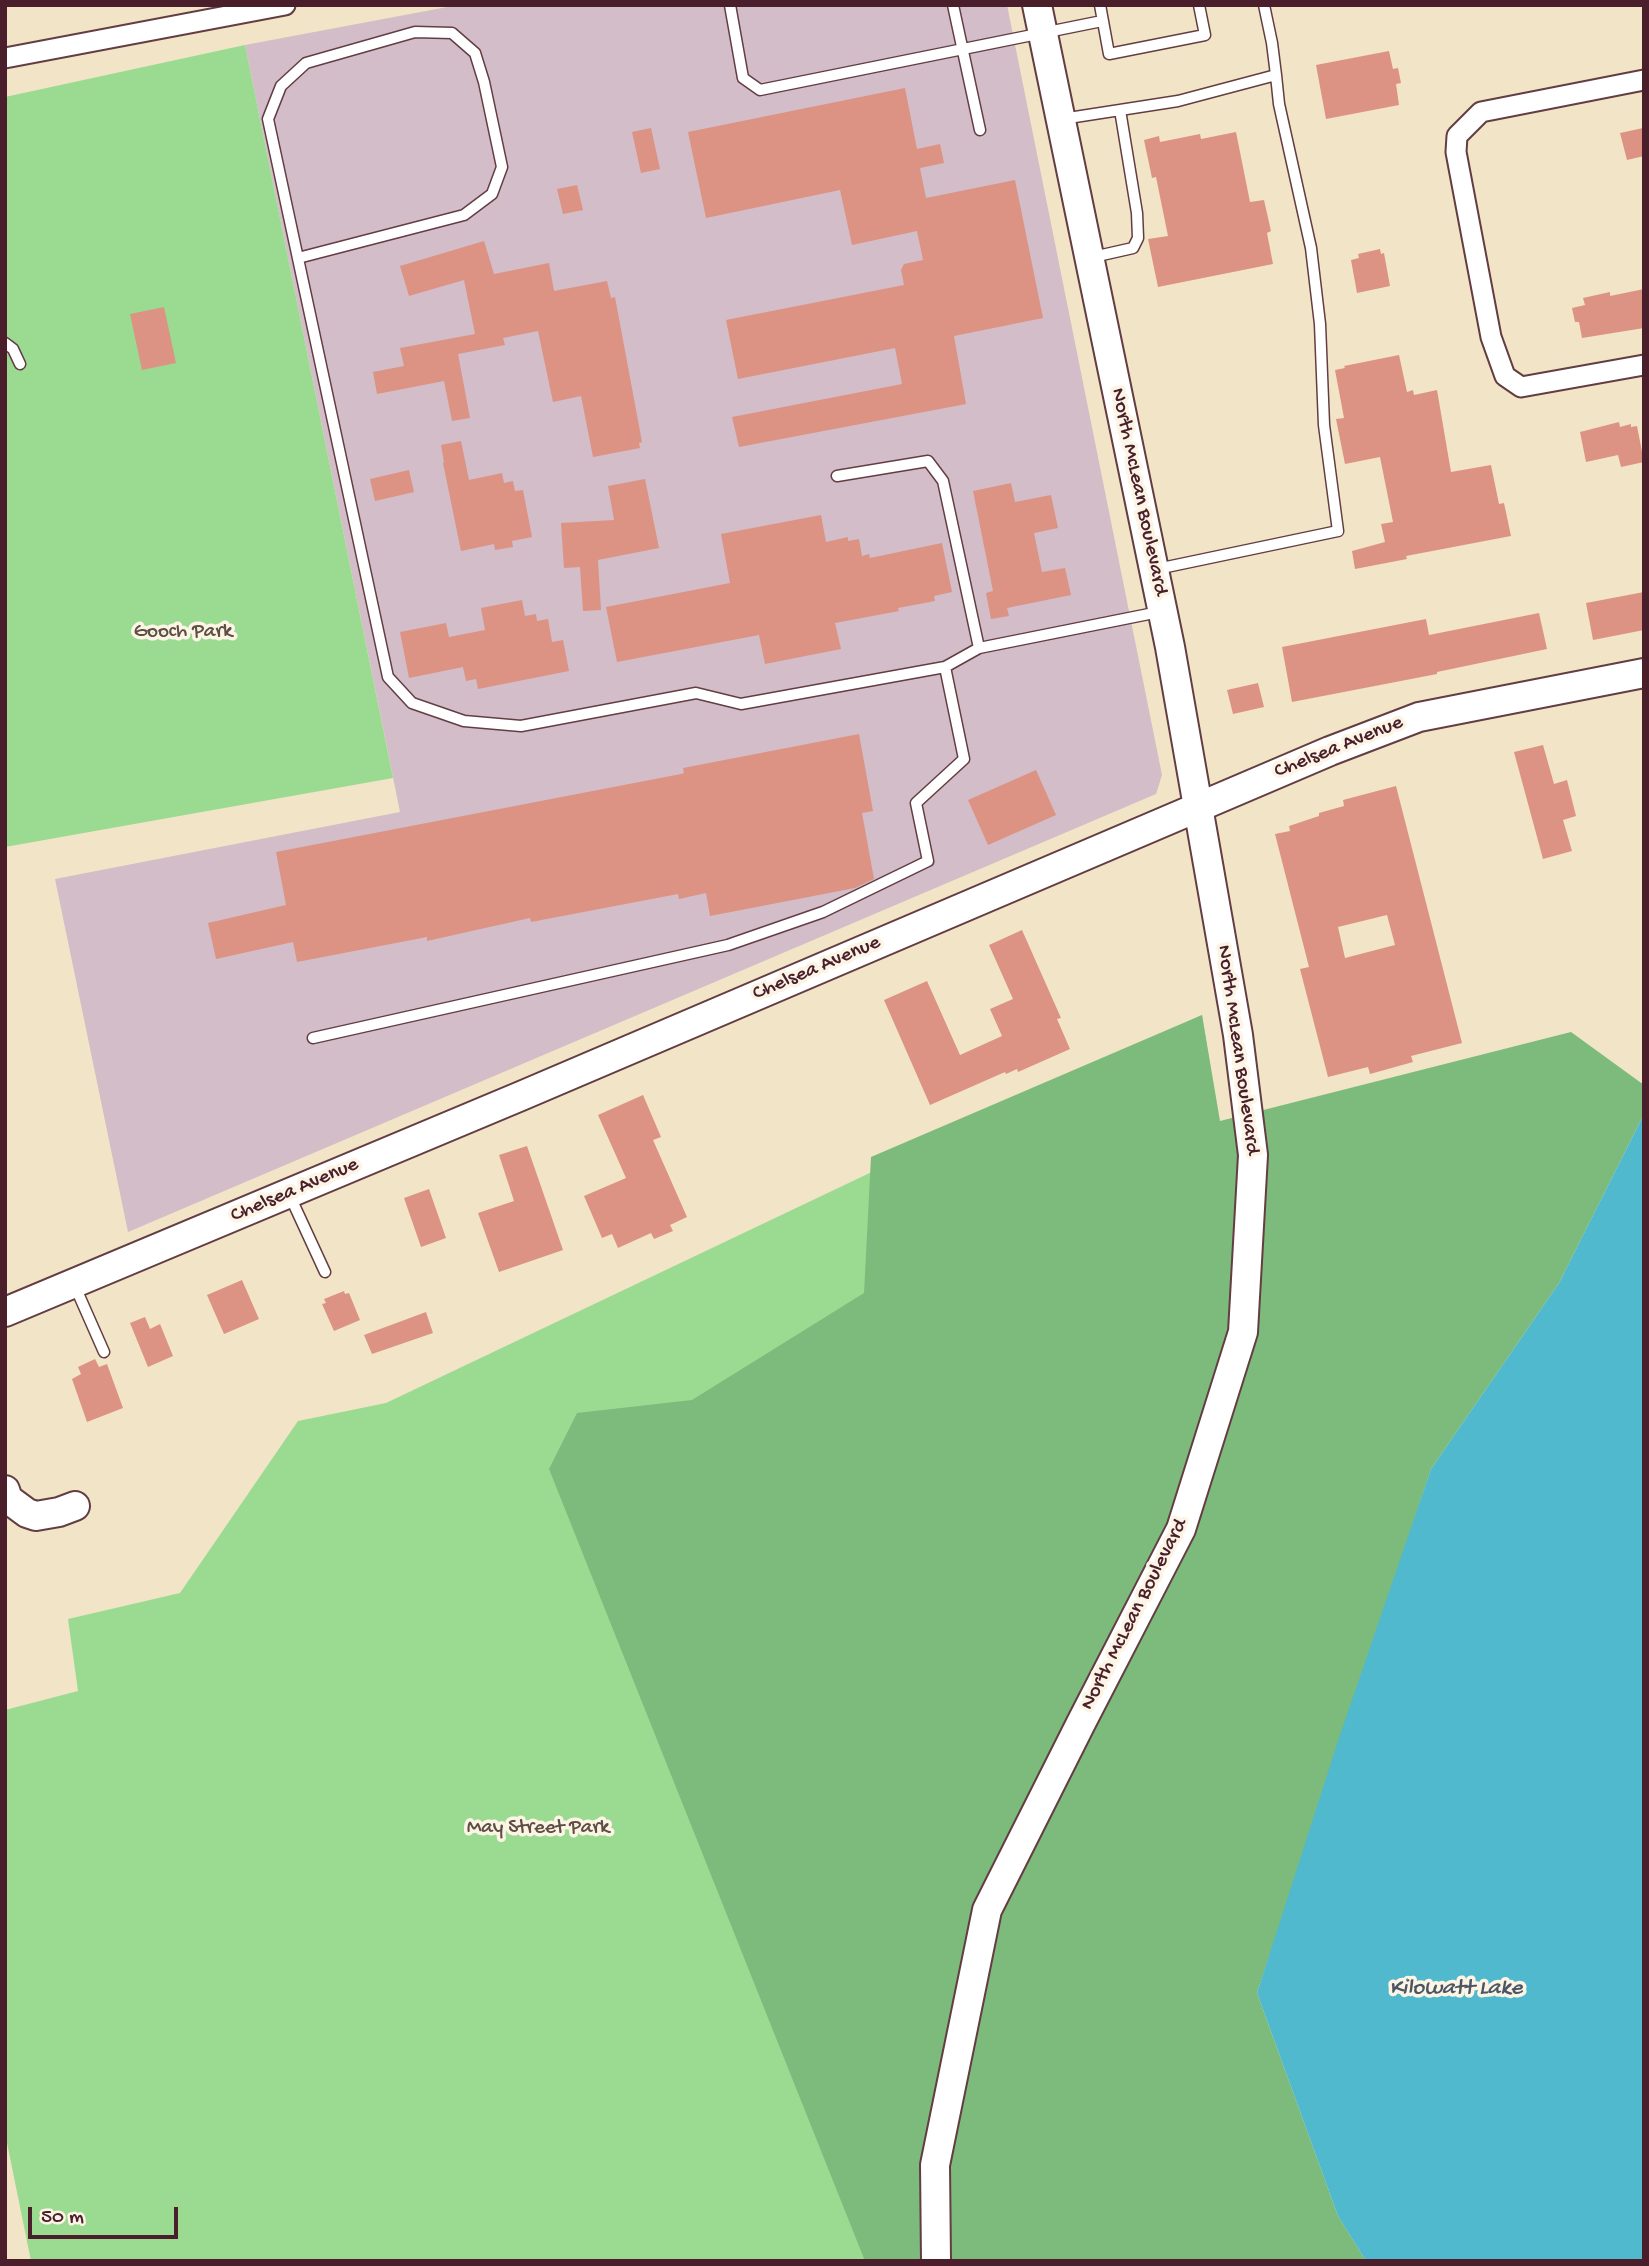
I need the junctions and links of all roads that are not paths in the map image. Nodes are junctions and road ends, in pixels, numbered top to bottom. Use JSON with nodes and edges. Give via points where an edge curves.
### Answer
{"nodes":[{"id":1,"x":285,"y":5,"type":"edge"},
{"id":2,"x":730,"y":5,"type":"edge"},
{"id":3,"x":953,"y":5,"type":"edge"},
{"id":4,"x":1100,"y":5,"type":"edge"},
{"id":5,"x":1199,"y":5,"type":"edge"},
{"id":6,"x":1264,"y":5,"type":"edge"},
{"id":7,"x":1040,"y":18,"type":"edge"},
{"id":8,"x":1102,"y":21,"type":"junction"},
{"id":9,"x":962,"y":48,"type":"junction"},
{"id":10,"x":5,"y":58,"type":"edge"},
{"id":11,"x":1276,"y":75,"type":"junction"},
{"id":12,"x":1644,"y":80,"type":"edge"},
{"id":13,"x":1120,"y":110,"type":"junction"},
{"id":14,"x":1061,"y":119,"type":"junction"},
{"id":15,"x":980,"y":130,"type":"dead end"},
{"id":16,"x":298,"y":258,"type":"junction"},
{"id":17,"x":1090,"y":258,"type":"junction"},
{"id":18,"x":5,"y":343,"type":"edge"},
{"id":19,"x":20,"y":363,"type":"dead end"},
{"id":20,"x":1644,"y":365,"type":"edge"},
{"id":21,"x":837,"y":476,"type":"dead end"},
{"id":22,"x":1154,"y":569,"type":"junction"},
{"id":23,"x":1163,"y":611,"type":"junction"},
{"id":24,"x":979,"y":648,"type":"junction"},
{"id":25,"x":944,"y":667,"type":"junction"},
{"id":26,"x":1644,"y":673,"type":"edge"},
{"id":27,"x":1198,"y":806,"type":"junction"},
{"id":28,"x":313,"y":1038,"type":"dead end"},
{"id":29,"x":289,"y":1193,"type":"junction"},
{"id":30,"x":326,"y":1272,"type":"dead end"},
{"id":31,"x":74,"y":1284,"type":"junction"},
{"id":32,"x":5,"y":1312,"type":"edge"},
{"id":33,"x":104,"y":1352,"type":"dead end"},
{"id":34,"x":5,"y":1490,"type":"edge"},
{"id":35,"x":75,"y":1506,"type":"dead end"},
{"id":36,"x":936,"y":2261,"type":"edge"}],
"edges":[{"from":1,"to":10,"type":"street"},
{"from":2,"to":9,"type":"lane","via":[[743,78],[760,90]]},
{"from":3,"to":9,"type":"lane"},
{"from":4,"to":8,"type":"lane"},
{"from":5,"to":8,"type":"lane","via":[[1205,35],[1109,54]]},
{"from":6,"to":11,"type":"lane"},
{"from":7,"to":8,"type":"lane"},
{"from":7,"to":9,"type":"lane"},
{"from":7,"to":14,"type":"main road","name":"North McLean Boulevard"},
{"from":9,"to":15,"type":"lane"},
{"from":11,"to":13,"type":"lane","via":[[1178,101]]},
{"from":11,"to":22,"type":"lane","via":[[1311,248],[1324,425],[1338,531]]},
{"from":12,"to":20,"type":"street","via":[[1481,113],[1457,136],[1456,152],[1491,337],[1505,376],[1521,387]]},
{"from":13,"to":14,"type":"lane"},
{"from":13,"to":17,"type":"lane","via":[[1138,238],[1133,248]]},
{"from":14,"to":17,"type":"main road","name":"North McLean Boulevard"},
{"from":16,"to":16,"type":"lane","via":[[268,119],[281,86],[306,64],[415,32],[452,33],[475,53],[484,82],[502,167],[492,194],[464,215]]},
{"from":16,"to":25,"type":"lane","via":[[388,677],[412,703],[464,721],[521,726],[696,693],[741,704]]},
{"from":17,"to":22,"type":"main road","name":"North McLean Boulevard"},
{"from":18,"to":19,"type":"lane"},
{"from":21,"to":24,"type":"lane","via":[[928,461],[943,481]]},
{"from":22,"to":23,"type":"main road","name":"North McLean Boulevard"},
{"from":23,"to":24,"type":"lane"},
{"from":23,"to":27,"type":"main road","name":"North McLean Boulevard"},
{"from":24,"to":25,"type":"lane"},
{"from":25,"to":28,"type":"lane","via":[[964,759],[916,803],[928,861],[823,912],[728,945]]},
{"from":26,"to":27,"type":"main road","name":"Chelsea Avenue","via":[[1419,717]]},
{"from":27,"to":29,"type":"main road","name":"Chelsea Avenue"},
{"from":27,"to":36,"type":"main road","name":"North McLean Boulevard","via":[[1238,1035],[1253,1155],[1242,1332],[1181,1529],[987,1910],[935,2165]]},
{"from":29,"to":30,"type":"lane"},
{"from":29,"to":31,"type":"main road","name":"Chelsea Avenue"},
{"from":31,"to":32,"type":"main road","name":"Chelsea Avenue"},
{"from":31,"to":33,"type":"lane"},
{"from":34,"to":35,"type":"main road","via":[[8,1499],[36,1516]]}]}
